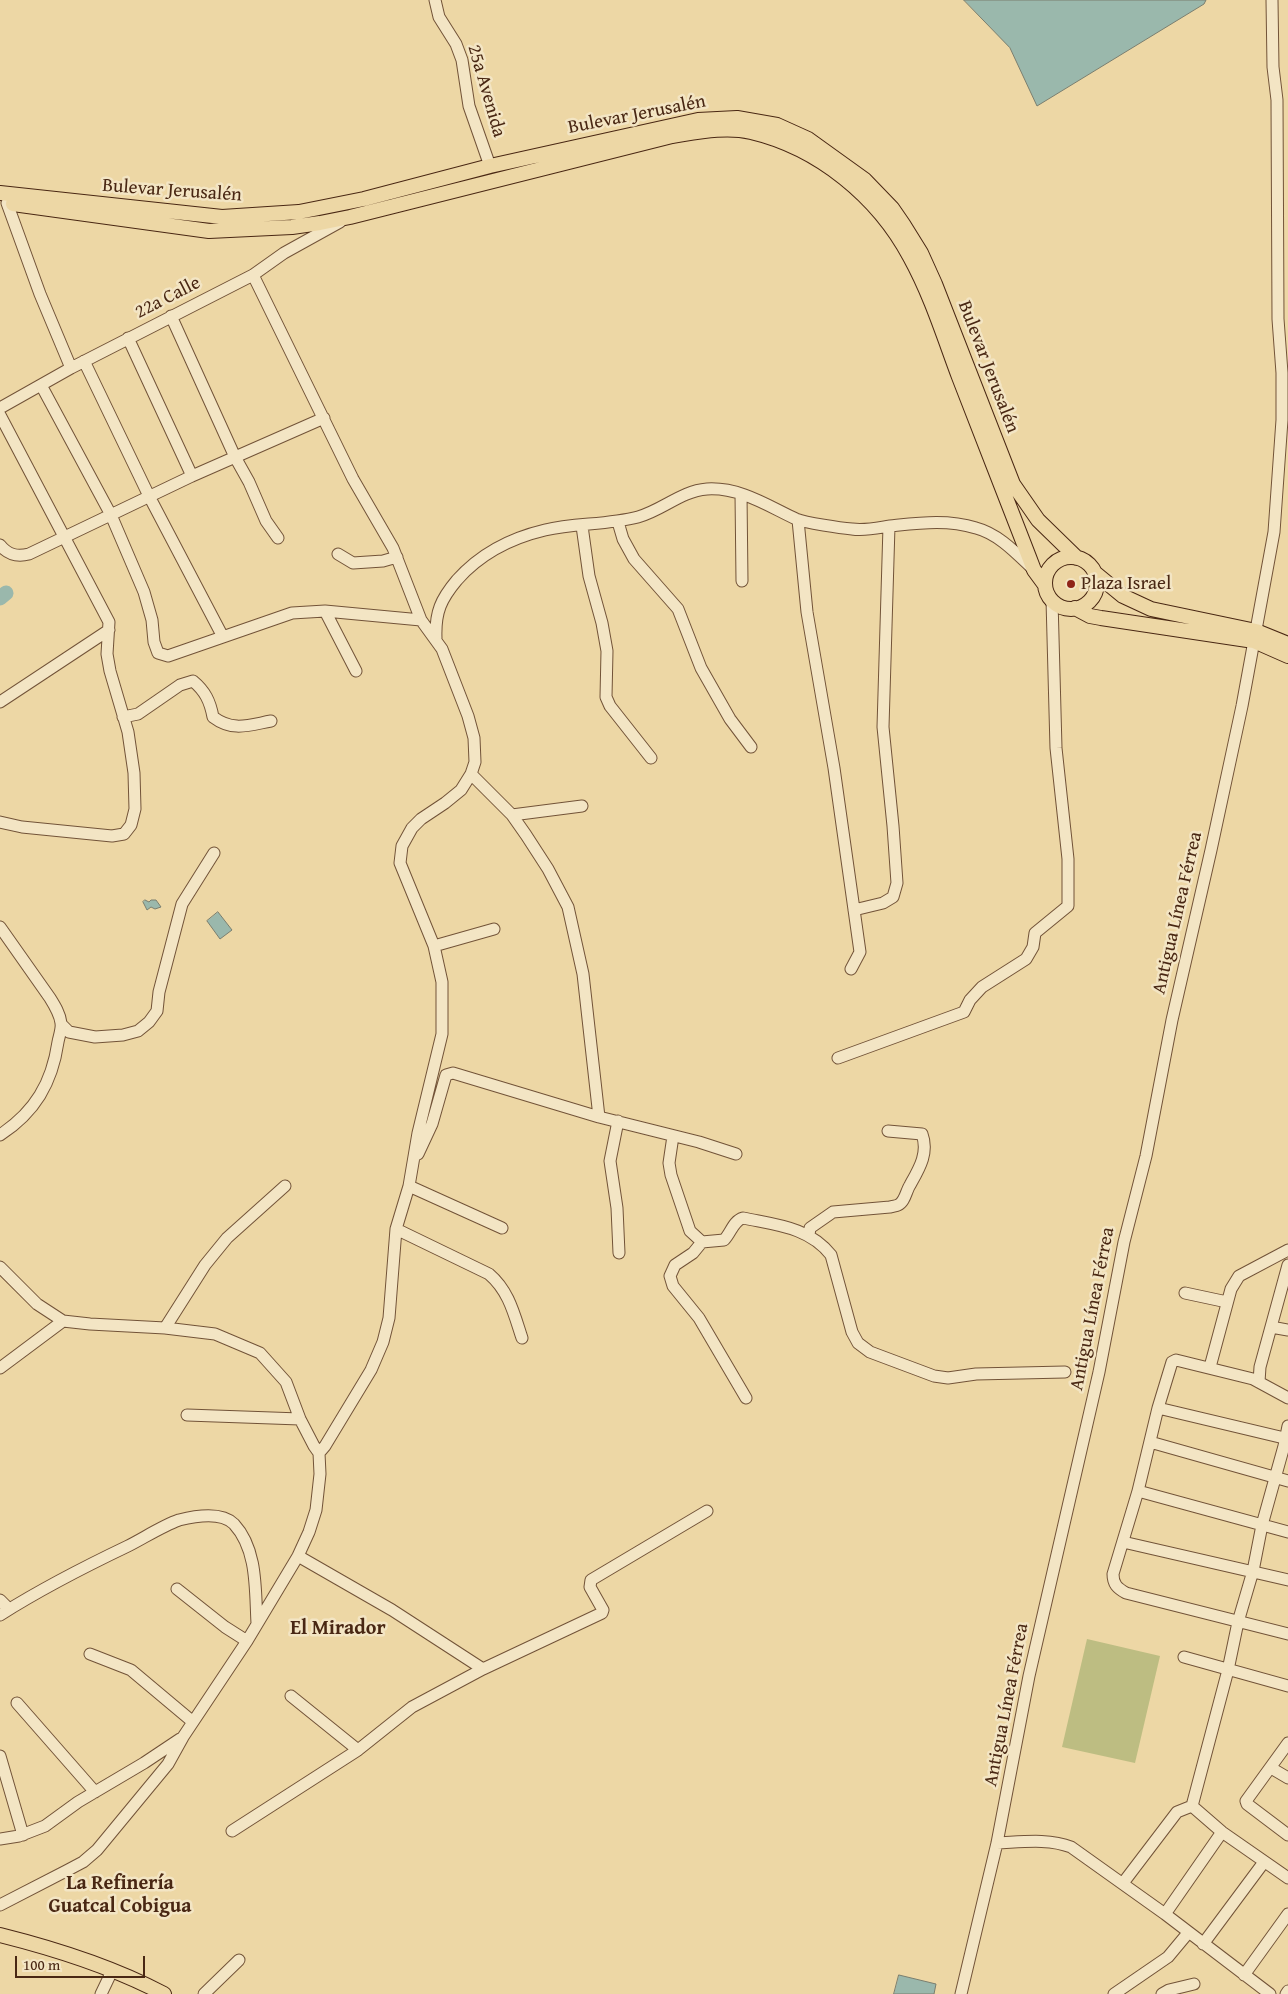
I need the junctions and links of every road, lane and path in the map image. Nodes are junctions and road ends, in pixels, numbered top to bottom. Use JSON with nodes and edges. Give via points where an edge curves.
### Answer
{"nodes":[{"id":1,"x":435,"y":0,"type":"edge"},
{"id":2,"x":1272,"y":0,"type":"edge"},
{"id":3,"x":490,"y":166,"type":"junction"},
{"id":4,"x":2,"y":199,"type":"edge"},
{"id":5,"x":350,"y":217,"type":"junction"},
{"id":6,"x":253,"y":275,"type":"junction"},
{"id":7,"x":172,"y":316,"type":"junction"},
{"id":8,"x":128,"y":338,"type":"junction"},
{"id":9,"x":84,"y":361,"type":"junction"},
{"id":10,"x":71,"y":368,"type":"junction"},
{"id":11,"x":42,"y":385,"type":"junction"},
{"id":12,"x":0,"y":408,"type":"edge"},
{"id":13,"x":0,"y":415,"type":"edge"},
{"id":14,"x":324,"y":418,"type":"junction"},
{"id":15,"x":235,"y":457,"type":"junction"},
{"id":16,"x":192,"y":476,"type":"junction"},
{"id":17,"x":741,"y":494,"type":"junction"},
{"id":18,"x":149,"y":496,"type":"junction"},
{"id":19,"x":111,"y":515,"type":"junction"},
{"id":20,"x":798,"y":520,"type":"junction"},
{"id":21,"x":618,"y":522,"type":"junction"},
{"id":22,"x":582,"y":526,"type":"junction"},
{"id":23,"x":889,"y":526,"type":"junction"},
{"id":24,"x":65,"y":538,"type":"junction"},
{"id":25,"x":278,"y":538,"type":"dead end"},
{"id":26,"x":0,"y":546,"type":"edge"},
{"id":27,"x":338,"y":554,"type":"dead end"},
{"id":28,"x":397,"y":557,"type":"junction"},
{"id":29,"x":1077,"y":558,"type":"junction"},
{"id":30,"x":1034,"y":570,"type":"junction"},
{"id":31,"x":1095,"y":573,"type":"junction"},
{"id":32,"x":742,"y":581,"type":"dead end"},
{"id":33,"x":1045,"y":585,"type":"junction"},
{"id":34,"x":1052,"y":600,"type":"junction"},
{"id":35,"x":1075,"y":608,"type":"junction"},
{"id":36,"x":325,"y":611,"type":"junction"},
{"id":37,"x":421,"y":620,"type":"junction"},
{"id":38,"x":109,"y":630,"type":"junction"},
{"id":39,"x":1255,"y":636,"type":"junction"},
{"id":40,"x":224,"y":637,"type":"junction"},
{"id":41,"x":436,"y":638,"type":"junction"},
{"id":42,"x":1288,"y":644,"type":"edge"},
{"id":43,"x":1288,"y":656,"type":"edge"},
{"id":44,"x":356,"y":671,"type":"dead end"},
{"id":45,"x":0,"y":702,"type":"edge"},
{"id":46,"x":124,"y":717,"type":"junction"},
{"id":47,"x":272,"y":721,"type":"dead end"},
{"id":48,"x":751,"y":747,"type":"dead end"},
{"id":49,"x":652,"y":758,"type":"dead end"},
{"id":50,"x":471,"y":774,"type":"junction"},
{"id":51,"x":582,"y":806,"type":"dead end"},
{"id":52,"x":512,"y":815,"type":"junction"},
{"id":53,"x":0,"y":822,"type":"edge"},
{"id":54,"x":214,"y":853,"type":"dead end"},
{"id":55,"x":854,"y":910,"type":"junction"},
{"id":56,"x":0,"y":927,"type":"edge"},
{"id":57,"x":494,"y":930,"type":"dead end"},
{"id":58,"x":434,"y":946,"type":"junction"},
{"id":59,"x":851,"y":968,"type":"dead end"},
{"id":60,"x":62,"y":1024,"type":"junction"},
{"id":61,"x":838,"y":1058,"type":"dead end"},
{"id":62,"x":599,"y":1117,"type":"junction"},
{"id":63,"x":618,"y":1121,"type":"junction"},
{"id":64,"x":888,"y":1131,"type":"dead end"},
{"id":65,"x":0,"y":1135,"type":"edge"},
{"id":66,"x":673,"y":1136,"type":"junction"},
{"id":67,"x":736,"y":1154,"type":"dead end"},
{"id":68,"x":412,"y":1168,"type":"junction"},
{"id":69,"x":285,"y":1186,"type":"dead end"},
{"id":70,"x":409,"y":1186,"type":"junction"},
{"id":71,"x":502,"y":1228,"type":"dead end"},
{"id":72,"x":396,"y":1229,"type":"junction"},
{"id":73,"x":809,"y":1235,"type":"junction"},
{"id":74,"x":702,"y":1242,"type":"junction"},
{"id":75,"x":1288,"y":1250,"type":"edge"},
{"id":76,"x":620,"y":1253,"type":"dead end"},
{"id":77,"x":1288,"y":1265,"type":"edge"},
{"id":78,"x":0,"y":1267,"type":"edge"},
{"id":79,"x":1185,"y":1293,"type":"dead end"},
{"id":80,"x":1227,"y":1302,"type":"junction"},
{"id":81,"x":63,"y":1321,"type":"junction"},
{"id":82,"x":1271,"y":1327,"type":"junction"},
{"id":83,"x":166,"y":1328,"type":"junction"},
{"id":84,"x":1288,"y":1330,"type":"edge"},
{"id":85,"x":522,"y":1338,"type":"dead end"},
{"id":86,"x":1210,"y":1367,"type":"junction"},
{"id":87,"x":0,"y":1368,"type":"edge"},
{"id":88,"x":1064,"y":1372,"type":"dead end"},
{"id":89,"x":1259,"y":1382,"type":"junction"},
{"id":90,"x":746,"y":1398,"type":"dead end"},
{"id":91,"x":1288,"y":1398,"type":"edge"},
{"id":92,"x":1158,"y":1408,"type":"junction"},
{"id":93,"x":187,"y":1415,"type":"dead end"},
{"id":94,"x":300,"y":1419,"type":"junction"},
{"id":95,"x":1288,"y":1426,"type":"edge"},
{"id":96,"x":1287,"y":1439,"type":"edge"},
{"id":97,"x":1150,"y":1442,"type":"junction"},
{"id":98,"x":319,"y":1453,"type":"junction"},
{"id":99,"x":1276,"y":1478,"type":"junction"},
{"id":100,"x":1288,"y":1481,"type":"edge"},
{"id":101,"x":1138,"y":1491,"type":"junction"},
{"id":102,"x":707,"y":1510,"type":"dead end"},
{"id":103,"x":1262,"y":1525,"type":"junction"},
{"id":104,"x":1288,"y":1532,"type":"edge"},
{"id":105,"x":1123,"y":1542,"type":"junction"},
{"id":106,"x":298,"y":1556,"type":"junction"},
{"id":107,"x":1253,"y":1570,"type":"junction"},
{"id":108,"x":1288,"y":1580,"type":"edge"},
{"id":109,"x":178,"y":1589,"type":"dead end"},
{"id":110,"x":0,"y":1600,"type":"edge"},
{"id":111,"x":4,"y":1612,"type":"edge"},
{"id":112,"x":1238,"y":1622,"type":"junction"},
{"id":113,"x":257,"y":1623,"type":"junction"},
{"id":114,"x":1288,"y":1634,"type":"edge"},
{"id":115,"x":247,"y":1641,"type":"junction"},
{"id":116,"x":90,"y":1654,"type":"dead end"},
{"id":117,"x":1184,"y":1657,"type":"dead end"},
{"id":118,"x":483,"y":1669,"type":"junction"},
{"id":119,"x":1228,"y":1670,"type":"junction"},
{"id":120,"x":1288,"y":1686,"type":"edge"},
{"id":121,"x":291,"y":1696,"type":"dead end"},
{"id":122,"x":17,"y":1703,"type":"dead end"},
{"id":123,"x":193,"y":1722,"type":"junction"},
{"id":124,"x":183,"y":1737,"type":"junction"},
{"id":125,"x":1288,"y":1743,"type":"edge"},
{"id":126,"x":358,"y":1750,"type":"junction"},
{"id":127,"x":0,"y":1756,"type":"edge"},
{"id":128,"x":1271,"y":1768,"type":"junction"},
{"id":129,"x":1288,"y":1778,"type":"edge"},
{"id":130,"x":95,"y":1792,"type":"junction"},
{"id":131,"x":1192,"y":1806,"type":"junction"},
{"id":132,"x":232,"y":1831,"type":"dead end"},
{"id":133,"x":1222,"y":1832,"type":"junction"},
{"id":134,"x":23,"y":1834,"type":"junction"},
{"id":135,"x":1288,"y":1835,"type":"edge"},
{"id":136,"x":0,"y":1839,"type":"edge"},
{"id":137,"x":997,"y":1843,"type":"junction"},
{"id":138,"x":1264,"y":1862,"type":"junction"},
{"id":139,"x":1288,"y":1878,"type":"edge"},
{"id":140,"x":1123,"y":1883,"type":"junction"},
{"id":141,"x":0,"y":1904,"type":"edge"},
{"id":142,"x":1164,"y":1914,"type":"junction"},
{"id":143,"x":1288,"y":1914,"type":"edge"},
{"id":144,"x":1188,"y":1933,"type":"junction"},
{"id":145,"x":0,"y":1935,"type":"edge"},
{"id":146,"x":0,"y":1943,"type":"edge"},
{"id":147,"x":1203,"y":1944,"type":"junction"},
{"id":148,"x":239,"y":1960,"type":"dead end"},
{"id":149,"x":110,"y":1974,"type":"junction"},
{"id":150,"x":1244,"y":1975,"type":"junction"},
{"id":151,"x":1194,"y":1984,"type":"dead end"},
{"id":152,"x":1115,"y":1993,"type":"edge"},
{"id":153,"x":101,"y":1994,"type":"edge"},
{"id":154,"x":149,"y":1994,"type":"edge"},
{"id":155,"x":164,"y":1994,"type":"edge"},
{"id":156,"x":204,"y":1994,"type":"edge"},
{"id":157,"x":962,"y":1994,"type":"edge"},
{"id":158,"x":1162,"y":1994,"type":"edge"},
{"id":159,"x":1270,"y":1994,"type":"edge"}],
"edges":[{"from":1,"to":3,"type":"street","name":"25a Avenida","via":[[439,17],[462,60],[469,106]]},
{"from":2,"to":39,"type":"street","name":"Antigua Línea Férrea","via":[[1282,420],[1274,532]]},
{"from":3,"to":4,"type":"main road","name":"Bulevar Jerusalén","via":[[317,210],[222,218]]},
{"from":3,"to":29,"type":"main road","name":"Bulevar Jerusalén","via":[[719,118],[738,118],[777,126],[808,139],[832,155],[879,194],[913,240],[935,284],[1013,484],[1038,520]]},
{"from":4,"to":5,"type":"main road","name":"Bulevar Jerusalén","via":[[209,231],[292,227]]},
{"from":4,"to":10,"type":"street"},
{"from":5,"to":6,"type":"street","name":"22a Calle","via":[[284,253]]},
{"from":5,"to":30,"type":"main road","name":"Bulevar Jerusalén","via":[[701,131],[750,132],[801,150],[840,175],[869,200],[912,260]]},
{"from":6,"to":7,"type":"street","name":"22a Calle"},
{"from":6,"to":14,"type":"street"},
{"from":7,"to":8,"type":"street","name":"22a Calle"},
{"from":7,"to":15,"type":"street"},
{"from":8,"to":9,"type":"street","name":"22a Calle"},
{"from":8,"to":16,"type":"street"},
{"from":9,"to":10,"type":"street","name":"22a Calle"},
{"from":9,"to":18,"type":"street"},
{"from":10,"to":11,"type":"street","name":"22a Calle"},
{"from":11,"to":12,"type":"street","name":"22a Calle"},
{"from":11,"to":19,"type":"street"},
{"from":13,"to":24,"type":"street"},
{"from":14,"to":15,"type":"street"},
{"from":14,"to":28,"type":"street","via":[[353,479]]},
{"from":15,"to":16,"type":"street"},
{"from":15,"to":25,"type":"street","via":[[266,521]]},
{"from":16,"to":18,"type":"street"},
{"from":17,"to":20,"type":"street"},
{"from":17,"to":21,"type":"street","via":[[709,489],[691,491],[648,514]]},
{"from":17,"to":32,"type":"street"},
{"from":18,"to":19,"type":"street"},
{"from":18,"to":40,"type":"street"},
{"from":19,"to":24,"type":"street"},
{"from":19,"to":40,"type":"street","via":[[144,592],[158,653],[168,656]]},
{"from":20,"to":23,"type":"street","via":[[852,530]]},
{"from":20,"to":55,"type":"street","via":[[807,612]]},
{"from":21,"to":22,"type":"street"},
{"from":21,"to":48,"type":"street","via":[[623,540],[634,559],[678,609],[701,668],[730,719]]},
{"from":22,"to":41,"type":"street","via":[[546,530],[517,539],[470,565],[437,612]]},
{"from":22,"to":49,"type":"street","via":[[589,576],[607,651],[606,696],[610,706]]},
{"from":23,"to":30,"type":"street","via":[[947,522],[978,528],[1008,546]]},
{"from":23,"to":55,"type":"street","via":[[883,727],[897,883],[893,897],[883,903]]},
{"from":24,"to":26,"type":"street","via":[[20,556],[8,553]]},
{"from":24,"to":38,"type":"street","via":[[109,622]]},
{"from":27,"to":28,"type":"street","via":[[353,563]]},
{"from":28,"to":37,"type":"street"},
{"from":29,"to":31,"type":"main road","via":[[1088,563]]},
{"from":29,"to":33,"type":"main road","via":[[1061,559],[1054,564]]},
{"from":30,"to":33,"type":"main road","name":"Bulevar Jerusalén"},
{"from":31,"to":35,"type":"main road","via":[[1095,593],[1084,606]]},
{"from":31,"to":39,"type":"main road","via":[[1124,596],[1151,610]]},
{"from":33,"to":34,"type":"main road"},
{"from":34,"to":35,"type":"main road","via":[[1059,606]]},
{"from":34,"to":61,"type":"street","via":[[1056,748],[1068,859],[1068,906],[1035,932],[1033,947],[1026,959],[982,987],[964,1012]]},
{"from":35,"to":39,"type":"main road","via":[[1101,618]]},
{"from":36,"to":37,"type":"street"},
{"from":36,"to":40,"type":"street","via":[[292,613]]},
{"from":36,"to":44,"type":"street"},
{"from":37,"to":41,"type":"street"},
{"from":38,"to":45,"type":"street"},
{"from":38,"to":46,"type":"street","via":[[107,654]]},
{"from":39,"to":42,"type":"main road"},
{"from":39,"to":43,"type":"main road"},
{"from":39,"to":137,"type":"street","name":"Antigua Línea Férrea","via":[[1146,1156],[1124,1242],[1099,1372],[1029,1676]]},
{"from":41,"to":50,"type":"street","via":[[474,738],[475,762]]},
{"from":46,"to":47,"type":"street","via":[[138,714],[180,685],[194,680],[209,700],[213,717],[222,724],[237,727]]},
{"from":46,"to":53,"type":"street","via":[[134,772],[134,800],[131,825],[124,834],[112,836]]},
{"from":50,"to":52,"type":"street"},
{"from":50,"to":58,"type":"street","via":[[461,790],[412,828],[400,855],[400,864]]},
{"from":51,"to":52,"type":"street"},
{"from":52,"to":62,"type":"street","via":[[548,869],[568,907],[583,974]]},
{"from":54,"to":60,"type":"street","via":[[182,904],[157,1011],[149,1022],[138,1031],[95,1037],[69,1032]]},
{"from":55,"to":59,"type":"street","via":[[860,952]]},
{"from":56,"to":60,"type":"street","via":[[50,998]]},
{"from":57,"to":58,"type":"street"},
{"from":58,"to":68,"type":"street","via":[[442,982],[442,1034]]},
{"from":60,"to":65,"type":"street","via":[[55,1063],[42,1094],[14,1126]]},
{"from":62,"to":63,"type":"street"},
{"from":62,"to":68,"type":"street","via":[[454,1073],[446,1075],[432,1124]]},
{"from":63,"to":66,"type":"street"},
{"from":63,"to":76,"type":"street","via":[[610,1161]]},
{"from":64,"to":73,"type":"street","via":[[922,1134],[925,1141],[920,1169],[903,1200],[890,1207],[833,1212],[810,1228]]},
{"from":66,"to":67,"type":"street"},
{"from":66,"to":74,"type":"street","via":[[671,1175],[690,1231]]},
{"from":68,"to":70,"type":"street"},
{"from":69,"to":83,"type":"street","via":[[227,1238]]},
{"from":70,"to":71,"type":"street"},
{"from":70,"to":72,"type":"street"},
{"from":72,"to":85,"type":"street","via":[[489,1274],[507,1295]]},
{"from":72,"to":98,"type":"street","via":[[389,1318],[383,1342],[371,1370]]},
{"from":73,"to":74,"type":"street","via":[[743,1218],[736,1222],[724,1240]]},
{"from":73,"to":88,"type":"street","via":[[831,1255],[852,1332],[858,1343],[870,1352],[934,1376],[948,1378],[976,1374]]},
{"from":74,"to":90,"type":"street","via":[[693,1253],[675,1264],[670,1276],[673,1286],[699,1318]]},
{"from":75,"to":80,"type":"street","via":[[1240,1276]]},
{"from":77,"to":82,"type":"street"},
{"from":78,"to":81,"type":"street","via":[[38,1304]]},
{"from":79,"to":80,"type":"street"},
{"from":80,"to":86,"type":"street"},
{"from":81,"to":83,"type":"street"},
{"from":81,"to":87,"type":"street"},
{"from":82,"to":84,"type":"street"},
{"from":82,"to":89,"type":"street"},
{"from":83,"to":94,"type":"street","via":[[215,1334],[260,1354],[286,1382]]},
{"from":86,"to":89,"type":"street"},
{"from":86,"to":92,"type":"street","via":[[1176,1360],[1172,1362]]},
{"from":89,"to":91,"type":"street"},
{"from":92,"to":96,"type":"street"},
{"from":92,"to":97,"type":"street"},
{"from":93,"to":94,"type":"street"},
{"from":94,"to":98,"type":"street"},
{"from":95,"to":96,"type":"street"},
{"from":96,"to":99,"type":"street"},
{"from":97,"to":99,"type":"street"},
{"from":97,"to":101,"type":"street"},
{"from":98,"to":106,"type":"street","via":[[316,1510]]},
{"from":99,"to":100,"type":"street"},
{"from":99,"to":103,"type":"street"},
{"from":101,"to":103,"type":"street"},
{"from":101,"to":105,"type":"street"},
{"from":102,"to":118,"type":"street","via":[[591,1580],[590,1587],[602,1613]]},
{"from":103,"to":104,"type":"street"},
{"from":103,"to":107,"type":"street"},
{"from":105,"to":107,"type":"street"},
{"from":105,"to":112,"type":"street","via":[[1113,1574],[1113,1582],[1118,1588],[1126,1593]]},
{"from":106,"to":113,"type":"street"},
{"from":106,"to":118,"type":"street","via":[[392,1610]]},
{"from":107,"to":108,"type":"street"},
{"from":107,"to":112,"type":"street"},
{"from":109,"to":115,"type":"street"},
{"from":110,"to":111,"type":"street"},
{"from":111,"to":113,"type":"street","via":[[74,1572],[178,1521],[200,1516],[226,1519],[241,1535],[252,1564]]},
{"from":112,"to":114,"type":"street"},
{"from":112,"to":119,"type":"street"},
{"from":113,"to":115,"type":"street"},
{"from":115,"to":123,"type":"street"},
{"from":116,"to":123,"type":"street","via":[[131,1670]]},
{"from":117,"to":119,"type":"street"},
{"from":118,"to":126,"type":"street","via":[[412,1707]]},
{"from":119,"to":120,"type":"street"},
{"from":119,"to":131,"type":"street"},
{"from":121,"to":126,"type":"street"},
{"from":122,"to":130,"type":"street"},
{"from":123,"to":124,"type":"street"},
{"from":124,"to":130,"type":"street"},
{"from":124,"to":141,"type":"street","via":[[168,1764],[97,1850],[66,1872]]},
{"from":125,"to":128,"type":"street"},
{"from":126,"to":132,"type":"street"},
{"from":127,"to":134,"type":"street"},
{"from":128,"to":129,"type":"street"},
{"from":128,"to":135,"type":"street","via":[[1246,1801]]},
{"from":130,"to":134,"type":"street","via":[[45,1826]]},
{"from":131,"to":133,"type":"street"},
{"from":131,"to":140,"type":"street","via":[[1177,1812]]},
{"from":133,"to":138,"type":"street"},
{"from":133,"to":142,"type":"street"},
{"from":134,"to":136,"type":"street"},
{"from":137,"to":140,"type":"street","via":[[1064,1844]]},
{"from":137,"to":157,"type":"street","name":"Antigua Línea Férrea"},
{"from":138,"to":139,"type":"street"},
{"from":138,"to":147,"type":"street"},
{"from":140,"to":142,"type":"street"},
{"from":142,"to":144,"type":"street"},
{"from":143,"to":150,"type":"street"},
{"from":144,"to":147,"type":"street"},
{"from":144,"to":152,"type":"street","via":[[1168,1957]]},
{"from":145,"to":149,"type":"main road","via":[[32,1943]]},
{"from":146,"to":149,"type":"main road"},
{"from":147,"to":150,"type":"street"},
{"from":148,"to":156,"type":"street"},
{"from":149,"to":153,"type":"street"},
{"from":149,"to":154,"type":"main road"},
{"from":149,"to":155,"type":"main road","via":[[146,1984]]},
{"from":150,"to":159,"type":"street"},
{"from":151,"to":158,"type":"street"}]}
